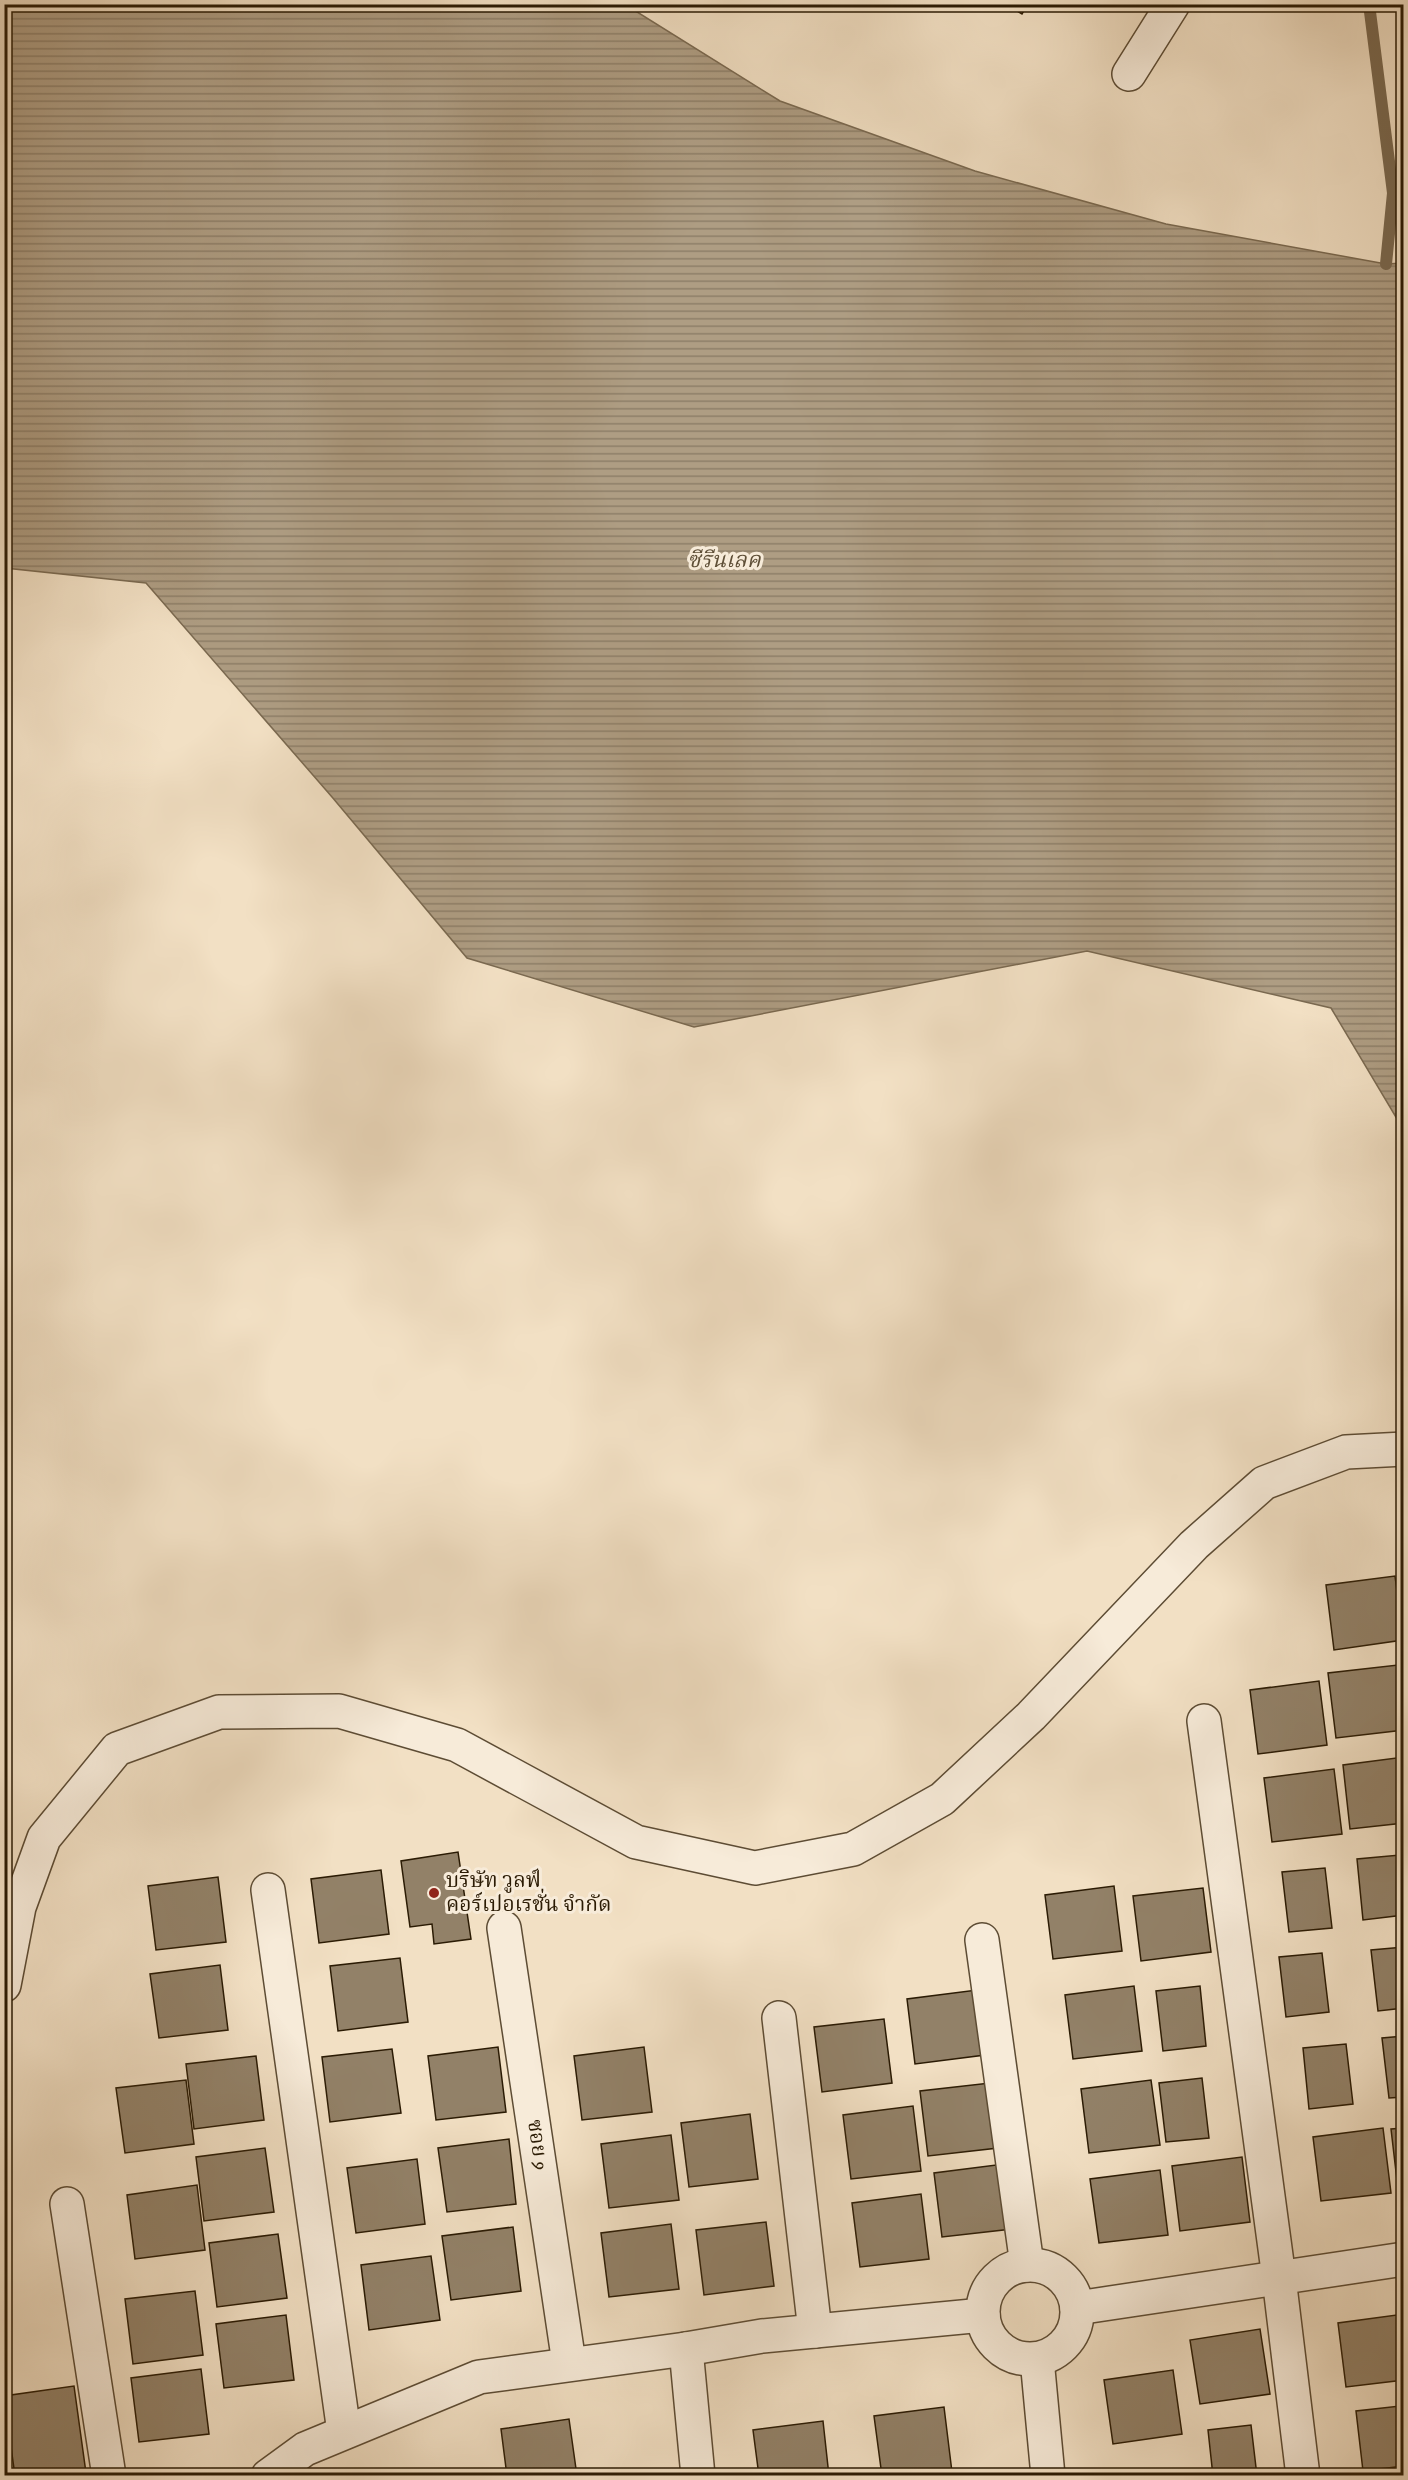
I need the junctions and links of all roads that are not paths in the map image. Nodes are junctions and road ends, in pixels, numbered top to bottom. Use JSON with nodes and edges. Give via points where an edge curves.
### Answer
{"nodes":[{"id":1,"x":1173,"y":4,"type":"edge"},
{"id":2,"x":1129,"y":74,"type":"dead end"},
{"id":3,"x":1404,"y":1449,"type":"edge"},
{"id":4,"x":1204,"y":1720,"type":"dead end"},
{"id":5,"x":268,"y":1890,"type":"dead end"},
{"id":6,"x":504,"y":1928,"type":"dead end"},
{"id":7,"x":982,"y":1940,"type":"dead end"},
{"id":8,"x":4,"y":1985,"type":"edge"},
{"id":9,"x":779,"y":2018,"type":"dead end"},
{"id":10,"x":67,"y":2204,"type":"dead end"},
{"id":11,"x":1404,"y":2259,"type":"edge"},
{"id":12,"x":1027,"y":2265,"type":"junction"},
{"id":13,"x":1279,"y":2278,"type":"junction"},
{"id":14,"x":1077,"y":2308,"type":"junction"},
{"id":15,"x":983,"y":2315,"type":"junction"},
{"id":16,"x":814,"y":2331,"type":"junction"},
{"id":17,"x":686,"y":2349,"type":"junction"},
{"id":18,"x":1037,"y":2359,"type":"junction"},
{"id":19,"x":569,"y":2363,"type":"junction"},
{"id":20,"x":344,"y":2432,"type":"junction"},
{"id":21,"x":109,"y":2475,"type":"edge"},
{"id":22,"x":268,"y":2475,"type":"edge"},
{"id":23,"x":698,"y":2475,"type":"edge"},
{"id":24,"x":1048,"y":2475,"type":"edge"},
{"id":25,"x":1303,"y":2475,"type":"edge"}],
"edges":[{"from":1,"to":2,"type":"street"},
{"from":3,"to":8,"type":"street","via":[[1346,1452],[1264,1483],[1194,1545],[1031,1716],[942,1799],[854,1849],[755,1868],[636,1842],[457,1745],[339,1711],[219,1712],[117,1749],[44,1838],[19,1907]]},
{"from":4,"to":13,"type":"street"},
{"from":5,"to":20,"type":"street"},
{"from":6,"to":19,"type":"street","name":"ซอย 9"},
{"from":7,"to":12,"type":"street"},
{"from":9,"to":16,"type":"street"},
{"from":10,"to":21,"type":"street"},
{"from":11,"to":13,"type":"street"},
{"from":12,"to":14,"type":"street","via":[[1045,2268],[1061,2277],[1072,2291]]},
{"from":12,"to":15,"type":"street","via":[[1010,2270],[995,2281],[986,2297]]},
{"from":13,"to":14,"type":"street"},
{"from":13,"to":25,"type":"street"},
{"from":14,"to":18,"type":"street","via":[[1076,2326],[1067,2342]]},
{"from":15,"to":16,"type":"street"},
{"from":15,"to":18,"type":"street","via":[[988,2334],[1001,2349],[1018,2357]]},
{"from":16,"to":17,"type":"street"},
{"from":17,"to":19,"type":"street"},
{"from":17,"to":23,"type":"street"},
{"from":18,"to":24,"type":"street"},
{"from":19,"to":20,"type":"street","via":[[479,2377]]},
{"from":20,"to":22,"type":"street","via":[[305,2449]]}]}
